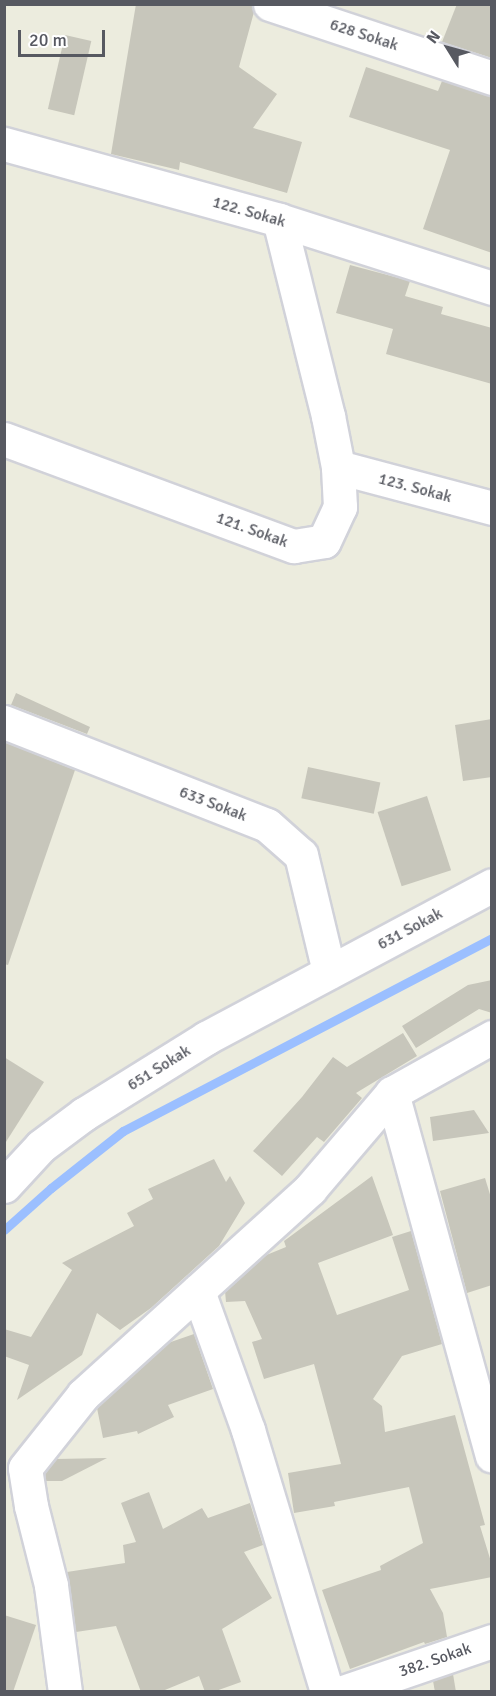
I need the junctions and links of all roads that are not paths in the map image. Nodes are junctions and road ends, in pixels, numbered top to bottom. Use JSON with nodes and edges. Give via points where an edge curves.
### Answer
{"nodes":[{"id":1,"x":270,"y":4,"type":"edge"},
{"id":2,"x":492,"y":78,"type":"edge"},
{"id":3,"x":4,"y":144,"type":"edge"},
{"id":4,"x":279,"y":220,"type":"junction"},
{"id":5,"x":492,"y":288,"type":"edge"},
{"id":6,"x":4,"y":439,"type":"edge"},
{"id":7,"x":338,"y":467,"type":"junction"},
{"id":8,"x":492,"y":508,"type":"edge"},
{"id":9,"x":4,"y":722,"type":"edge"},
{"id":10,"x":492,"y":885,"type":"edge"},
{"id":11,"x":329,"y":972,"type":"junction"},
{"id":12,"x":492,"y":1037,"type":"edge"},
{"id":13,"x":392,"y":1093,"type":"junction"},
{"id":14,"x":4,"y":1186,"type":"edge"},
{"id":15,"x":198,"y":1291,"type":"junction"},
{"id":16,"x":492,"y":1455,"type":"edge"},
{"id":17,"x":492,"y":1641,"type":"edge"},
{"id":18,"x":65,"y":1692,"type":"edge"},
{"id":19,"x":327,"y":1692,"type":"edge"},
{"id":20,"x":344,"y":1692,"type":"edge"}],
"edges":[{"from":1,"to":2,"type":"street","name":"628 Sokak"},
{"from":3,"to":4,"type":"street","name":"122. Sokak"},
{"from":4,"to":5,"type":"street","name":"122. Sokak"},
{"from":4,"to":7,"type":"street","name":"121. Sokak"},
{"from":6,"to":7,"type":"street","name":"121. Sokak","via":[[294,546],[324,542],[340,507]]},
{"from":7,"to":8,"type":"street","name":"123. Sokak"},
{"from":9,"to":11,"type":"street","name":"633 Sokak","via":[[267,825],[301,855]]},
{"from":10,"to":11,"type":"street","name":"631 Sokak"},
{"from":11,"to":14,"type":"street","name":"651 Sokak","via":[[206,1038],[84,1114],[41,1146]]},
{"from":12,"to":13,"type":"street"},
{"from":13,"to":15,"type":"street","via":[[310,1189]]},
{"from":13,"to":16,"type":"street"},
{"from":15,"to":18,"type":"street","via":[[83,1395],[25,1468],[51,1585]]},
{"from":15,"to":19,"type":"street","via":[[248,1430]]},
{"from":17,"to":20,"type":"street","name":"382. Sokak"}]}
